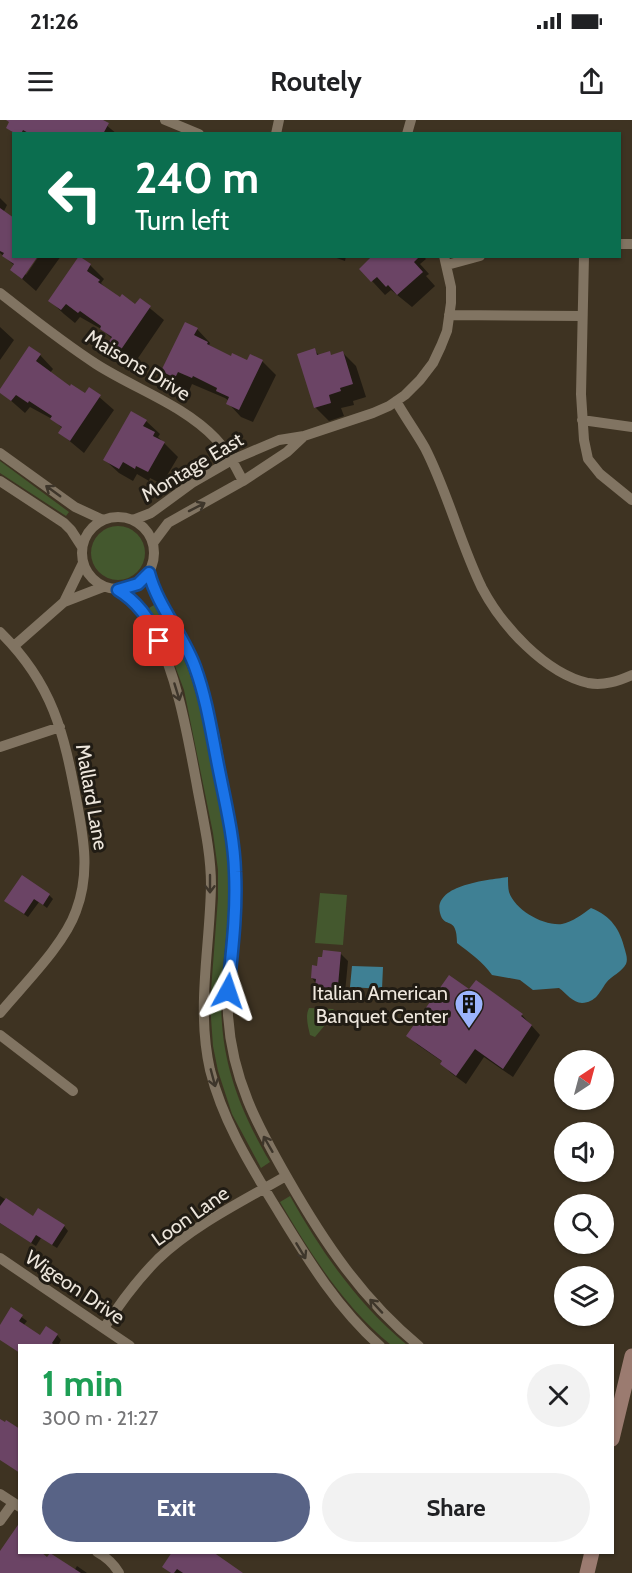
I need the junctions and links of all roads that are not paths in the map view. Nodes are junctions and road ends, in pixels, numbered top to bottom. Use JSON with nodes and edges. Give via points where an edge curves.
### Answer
{"nodes":[{"id":1,"x":165,"y":120,"type":"edge"},
{"id":2,"x":194,"y":132,"type":"edge"},
{"id":3,"x":466,"y":258,"type":"edge"},
{"id":4,"x":584,"y":258,"type":"edge"},
{"id":5,"x":446,"y":261,"type":"edge"},
{"id":6,"x":0,"y":293,"type":"edge"},
{"id":7,"x":450,"y":315,"type":"junction"},
{"id":8,"x":582,"y":316,"type":"junction"},
{"id":9,"x":396,"y":401,"type":"junction"},
{"id":10,"x":582,"y":420,"type":"junction"},
{"id":11,"x":632,"y":427,"type":"edge"},
{"id":12,"x":304,"y":436,"type":"junction"},
{"id":13,"x":0,"y":453,"type":"edge"},
{"id":14,"x":232,"y":460,"type":"junction"},
{"id":15,"x":0,"y":481,"type":"edge"},
{"id":16,"x":243,"y":481,"type":"junction"},
{"id":17,"x":632,"y":500,"type":"edge"},
{"id":18,"x":103,"y":520,"type":"junction"},
{"id":19,"x":133,"y":520,"type":"junction"},
{"id":20,"x":153,"y":543,"type":"junction"},
{"id":21,"x":82,"y":547,"type":"junction"},
{"id":22,"x":83,"y":563,"type":"junction"},
{"id":23,"x":149,"y":573,"type":"junction"},
{"id":24,"x":103,"y":587,"type":"junction"},
{"id":25,"x":118,"y":590,"type":"junction"},
{"id":26,"x":64,"y":602,"type":"junction"},
{"id":27,"x":0,"y":632,"type":"edge"},
{"id":28,"x":14,"y":646,"type":"junction"},
{"id":29,"x":632,"y":675,"type":"edge"},
{"id":30,"x":60,"y":727,"type":"junction"},
{"id":31,"x":0,"y":747,"type":"edge"},
{"id":32,"x":0,"y":1013,"type":"edge"},
{"id":33,"x":0,"y":1035,"type":"edge"},
{"id":34,"x":72,"y":1091,"type":"dead end"},
{"id":35,"x":286,"y":1176,"type":"junction"},
{"id":36,"x":264,"y":1189,"type":"junction"},
{"id":37,"x":0,"y":1258,"type":"edge"},
{"id":38,"x":104,"y":1328,"type":"junction"},
{"id":39,"x":127,"y":1344,"type":"edge"},
{"id":40,"x":378,"y":1344,"type":"edge"},
{"id":41,"x":417,"y":1344,"type":"edge"},
{"id":42,"x":632,"y":1356,"type":"edge"},
{"id":43,"x":614,"y":1431,"type":"edge"},
{"id":44,"x":0,"y":1494,"type":"edge"},
{"id":45,"x":16,"y":1505,"type":"edge"},
{"id":46,"x":0,"y":1521,"type":"edge"},
{"id":47,"x":99,"y":1554,"type":"edge"},
{"id":48,"x":592,"y":1554,"type":"edge"},
{"id":49,"x":119,"y":1573,"type":"edge"},
{"id":50,"x":587,"y":1573,"type":"edge"}],
"edges":[{"from":1,"to":2,"type":"street"},
{"from":3,"to":5,"type":"street"},
{"from":4,"to":8,"type":"street"},
{"from":5,"to":7,"type":"street","name":"Montage East","via":[[451,287]]},
{"from":6,"to":14,"type":"street","name":"Maisons Drive","via":[[94,363],[193,420],[216,439]]},
{"from":7,"to":8,"type":"street"},
{"from":7,"to":9,"type":"street","name":"Montage East","via":[[433,363]]},
{"from":8,"to":10,"type":"street"},
{"from":9,"to":12,"type":"street","name":"Montage East","via":[[373,413]]},
{"from":9,"to":29,"type":"street","via":[[425,448],[483,588],[501,618],[544,661],[566,676],[590,684],[614,683]]},
{"from":10,"to":11,"type":"street"},
{"from":10,"to":17,"type":"street","via":[[588,459]]},
{"from":12,"to":14,"type":"street","name":"Montage East","via":[[279,440]]},
{"from":12,"to":16,"type":"street","name":"Montage East"},
{"from":18,"to":13,"type":"street","one_way":true,"via":[[75,507]]},
{"from":14,"to":16,"type":"street","name":"Maisons Drive"},
{"from":14,"to":19,"type":"street","name":"Montage East","via":[[152,513]]},
{"from":15,"to":21,"type":"street","via":[[64,523]]},
{"from":20,"to":16,"type":"street","name":"Montage East","one_way":true,"via":[[175,518]]},
{"from":18,"to":19,"type":"street"},
{"from":18,"to":21,"type":"street","via":[[89,531]]},
{"from":19,"to":20,"type":"street","via":[[146,530]]},
{"from":20,"to":23,"type":"street","via":[[154,559]]},
{"from":21,"to":22,"type":"street"},
{"from":22,"to":24,"type":"street","via":[[91,578]]},
{"from":22,"to":26,"type":"street"},
{"from":23,"to":25,"type":"street","via":[[138,584]]},
{"from":35,"to":23,"type":"street","one_way":true,"via":[[244,1097],[230,1035],[228,991],[236,873],[209,718],[192,660]]},
{"from":24,"to":25,"type":"street"},
{"from":24,"to":26,"type":"street"},
{"from":25,"to":36,"type":"street","one_way":true,"via":[[135,602],[152,624],[183,715],[210,868],[203,1002],[205,1043],[226,1118]]},
{"from":26,"to":28,"type":"street"},
{"from":27,"to":28,"type":"street","name":"Mallard Lane"},
{"from":28,"to":30,"type":"street","name":"Mallard Lane","via":[[39,680]]},
{"from":30,"to":31,"type":"street"},
{"from":30,"to":32,"type":"street","name":"Mallard Lane","via":[[86,857],[81,893],[66,930]]},
{"from":33,"to":34,"type":"street"},
{"from":35,"to":36,"type":"street","name":"Loon Lane"},
{"from":41,"to":35,"type":"street","one_way":true,"via":[[379,1310],[346,1271]]},
{"from":36,"to":38,"type":"street","name":"Loon Lane","via":[[192,1232],[159,1257]]},
{"from":36,"to":40,"type":"street","one_way":true,"via":[[319,1278]]},
{"from":37,"to":38,"type":"street","name":"Wigeon Drive"},
{"from":38,"to":39,"type":"street","name":"Wigeon Drive"},
{"from":42,"to":43,"type":"main road"},
{"from":44,"to":45,"type":"street"},
{"from":45,"to":46,"type":"street"},
{"from":47,"to":49,"type":"street"},
{"from":48,"to":50,"type":"main road"}]}
